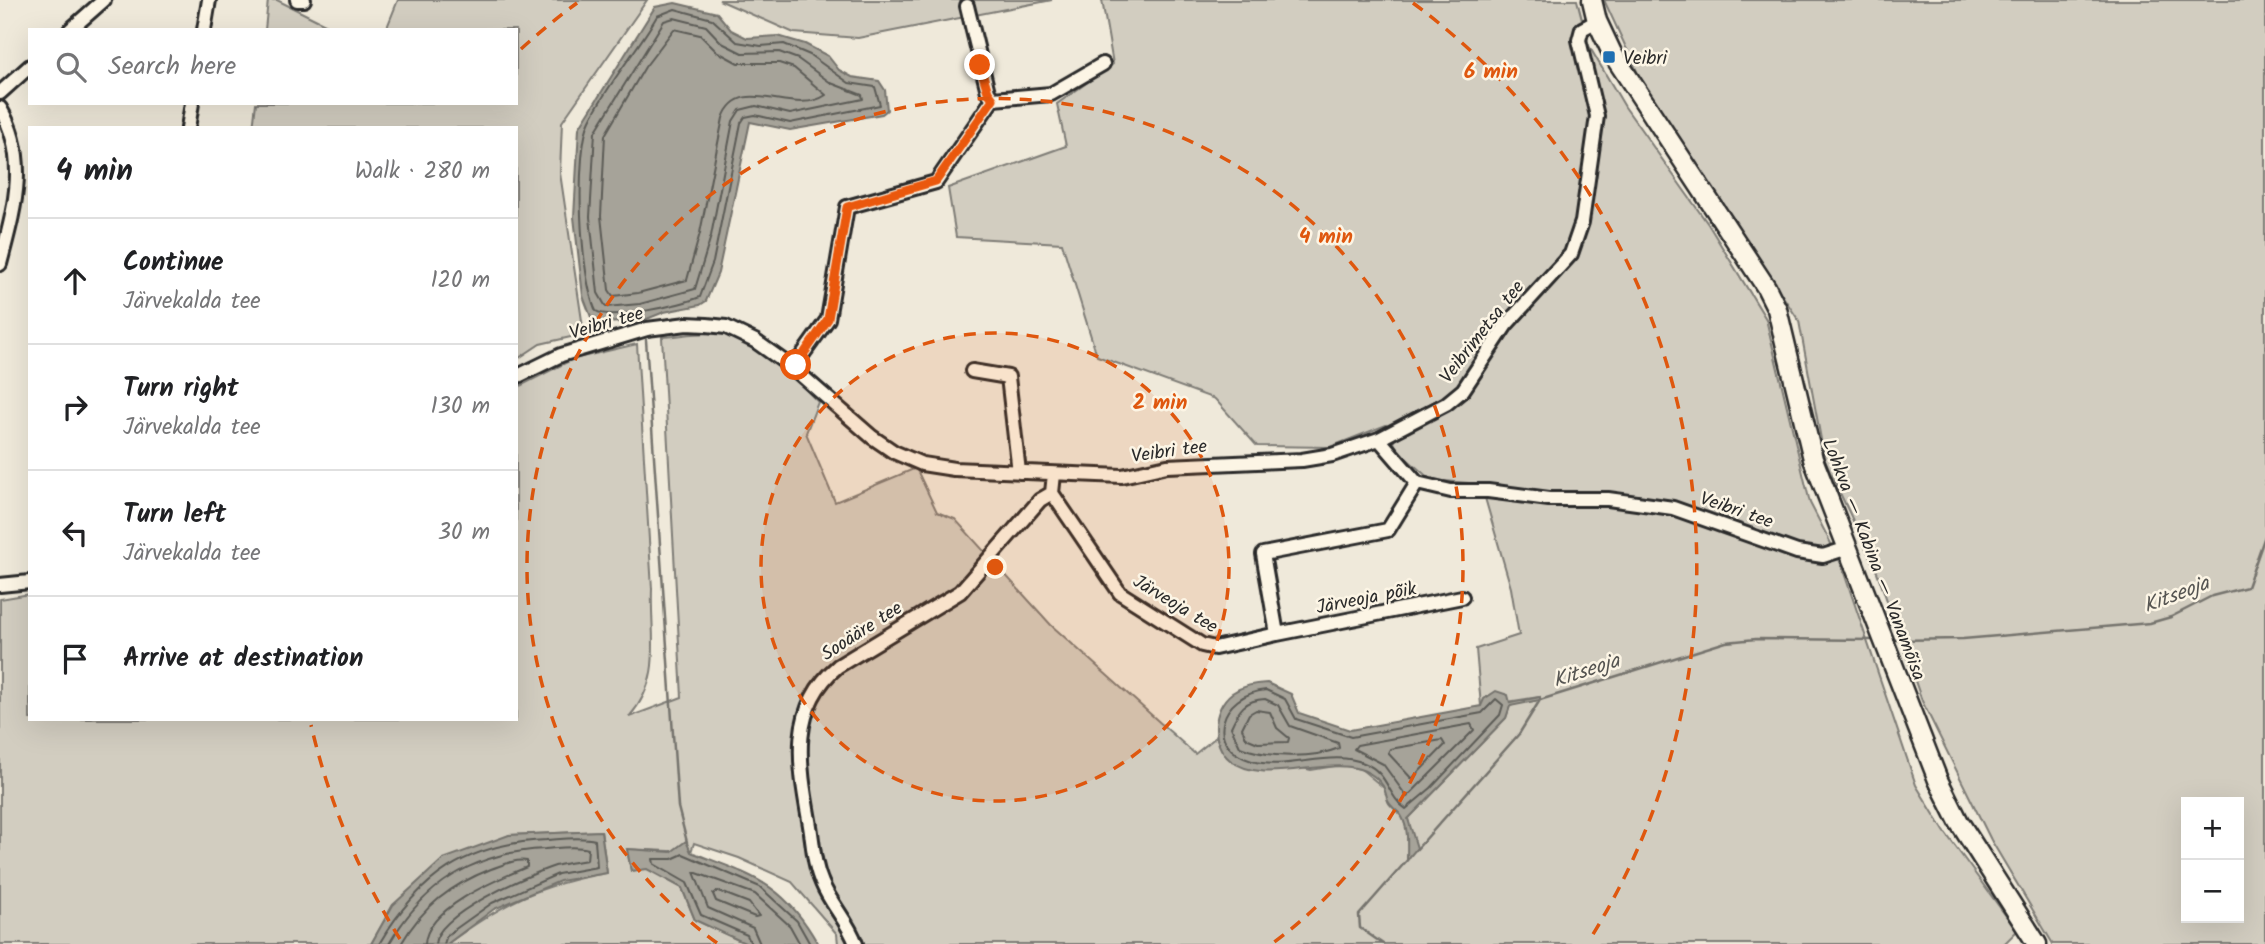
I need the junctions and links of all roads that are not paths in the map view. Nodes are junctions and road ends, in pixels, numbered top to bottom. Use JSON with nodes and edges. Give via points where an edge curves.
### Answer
{"nodes":[{"id":1,"x":104,"y":0,"type":"edge"},
{"id":2,"x":209,"y":0,"type":"edge"},
{"id":3,"x":297,"y":0,"type":"edge"},
{"id":4,"x":304,"y":0,"type":"edge"},
{"id":5,"x":1592,"y":0,"type":"edge"},
{"id":6,"x":967,"y":6,"type":"dead end"},
{"id":7,"x":1597,"y":20,"type":"junction"},
{"id":8,"x":72,"y":28,"type":"edge"},
{"id":9,"x":204,"y":28,"type":"edge"},
{"id":10,"x":1102,"y":64,"type":"dead end"},
{"id":11,"x":28,"y":68,"type":"edge"},
{"id":12,"x":0,"y":93,"type":"edge"},
{"id":13,"x":993,"y":99,"type":"junction"},
{"id":14,"x":192,"y":105,"type":"edge"},
{"id":15,"x":0,"y":108,"type":"edge"},
{"id":16,"x":188,"y":126,"type":"edge"},
{"id":17,"x":0,"y":264,"type":"edge"},
{"id":18,"x":793,"y":368,"type":"junction"},
{"id":19,"x":972,"y":371,"type":"dead end"},
{"id":20,"x":518,"y":376,"type":"edge"},
{"id":21,"x":1379,"y":439,"type":"junction"},
{"id":22,"x":1018,"y":472,"type":"junction"},
{"id":23,"x":1054,"y":474,"type":"junction"},
{"id":24,"x":1417,"y":483,"type":"junction"},
{"id":25,"x":1052,"y":494,"type":"junction"},
{"id":26,"x":1848,"y":548,"type":"junction"},
{"id":27,"x":28,"y":582,"type":"edge"},
{"id":28,"x":0,"y":585,"type":"edge"},
{"id":29,"x":1462,"y":597,"type":"dead end"},
{"id":30,"x":1277,"y":634,"type":"junction"},
{"id":31,"x":856,"y":944,"type":"edge"},
{"id":32,"x":2037,"y":944,"type":"edge"}],
"edges":[{"from":1,"to":8,"type":"street"},
{"from":2,"to":9,"type":"street"},
{"from":3,"to":4,"type":"street"},
{"from":5,"to":7,"type":"street","name":"Lohkva — Kabina — Vanamõisa"},
{"from":6,"to":13,"type":"street"},
{"from":7,"to":21,"type":"street","name":"Veibrimetsa tee","via":[[1582,29],[1578,40],[1597,116],[1582,222],[1571,254],[1513,316],[1463,390],[1446,404]]},
{"from":7,"to":26,"type":"street","name":"Lohkva — Kabina — Vanamõisa","via":[[1622,70],[1777,309],[1813,459]]},
{"from":10,"to":13,"type":"street","via":[[1051,94]]},
{"from":11,"to":12,"type":"street"},
{"from":13,"to":18,"type":"street","via":[[936,181],[847,207],[828,319]]},
{"from":14,"to":16,"type":"street"},
{"from":15,"to":17,"type":"street","via":[[13,135],[19,166]]},
{"from":18,"to":20,"type":"street","name":"Veibri tee","via":[[741,333],[687,324],[647,329],[561,355]]},
{"from":18,"to":22,"type":"street","name":"Veibri tee","via":[[894,452],[922,464]]},
{"from":19,"to":22,"type":"street","via":[[1008,377]]},
{"from":21,"to":23,"type":"street","name":"Veibri tee","via":[[1302,460],[1167,466],[1122,476]]},
{"from":21,"to":24,"type":"street"},
{"from":22,"to":23,"type":"street","name":"Veibri tee"},
{"from":23,"to":25,"type":"street"},
{"from":24,"to":26,"type":"street","name":"Veibri tee","via":[[1451,491],[1608,499],[1673,508],[1797,552],[1823,556]]},
{"from":24,"to":30,"type":"street","via":[[1388,530],[1263,554]]},
{"from":25,"to":30,"type":"street","name":"Järveoja tee","via":[[1120,593],[1139,606],[1214,648]]},
{"from":25,"to":31,"type":"street","name":"Sooääre tee","via":[[1040,500],[960,592],[838,666],[824,677],[807,709],[800,756],[814,857],[823,887]]},
{"from":26,"to":32,"type":"street","name":"Lohkva — Kabina — Vanamõisa","via":[[1938,780],[1959,822]]},
{"from":27,"to":28,"type":"street"},
{"from":29,"to":30,"type":"street","name":"Järveoja põik"}]}
